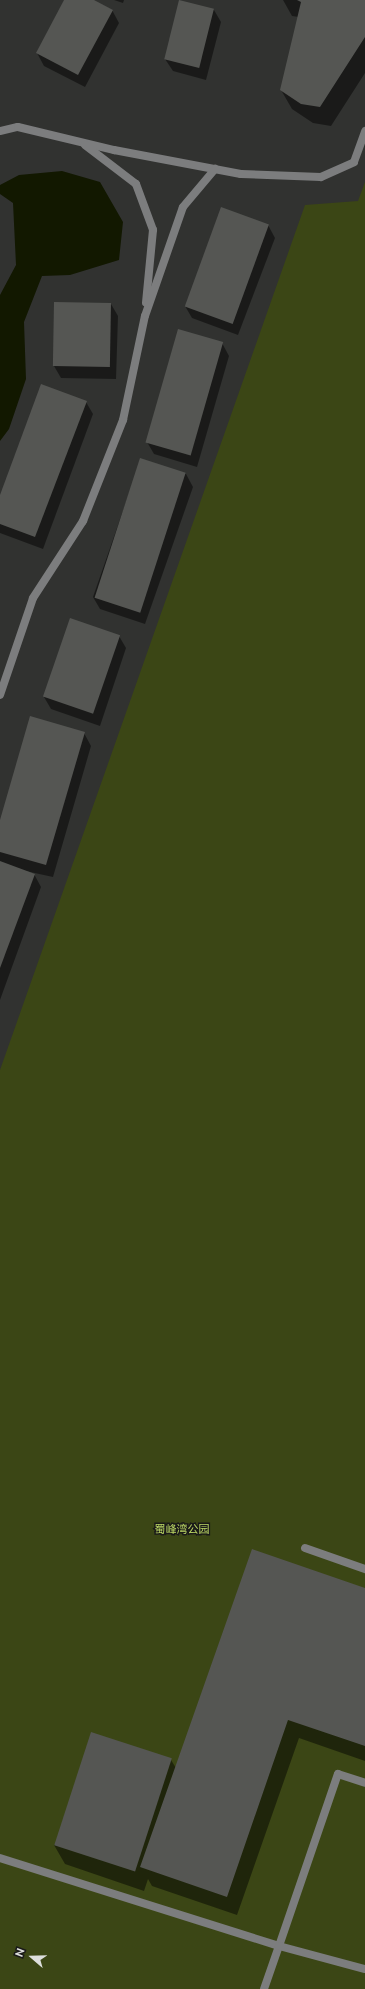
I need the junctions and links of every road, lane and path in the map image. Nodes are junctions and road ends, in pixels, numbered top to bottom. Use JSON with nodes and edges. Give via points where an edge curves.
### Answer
{"nodes":[{"id":1,"x":0,"y":131,"type":"edge"},
{"id":2,"x":365,"y":131,"type":"edge"},
{"id":3,"x":83,"y":142,"type":"junction"},
{"id":4,"x":215,"y":169,"type":"junction"},
{"id":5,"x":145,"y":316,"type":"junction"},
{"id":6,"x":0,"y":695,"type":"edge"},
{"id":7,"x":305,"y":1548,"type":"dead end"},
{"id":8,"x":365,"y":1569,"type":"edge"},
{"id":9,"x":365,"y":1783,"type":"edge"},
{"id":10,"x":0,"y":1858,"type":"edge"},
{"id":11,"x":278,"y":1946,"type":"junction"},
{"id":12,"x":365,"y":1969,"type":"edge"},
{"id":13,"x":264,"y":1989,"type":"edge"}],
"edges":[{"from":1,"to":3,"type":"street","via":[[18,127]]},
{"from":2,"to":4,"type":"street","via":[[354,162],[321,177]]},
{"from":3,"to":4,"type":"street"},
{"from":3,"to":5,"type":"street","via":[[136,184],[154,230]]},
{"from":4,"to":5,"type":"street","via":[[183,207]]},
{"from":5,"to":6,"type":"street","via":[[123,420],[83,521],[33,598]]},
{"from":7,"to":8,"type":"street"},
{"from":9,"to":11,"type":"street","via":[[338,1774]]},
{"from":10,"to":11,"type":"street"},
{"from":11,"to":12,"type":"street"},
{"from":11,"to":13,"type":"street"}]}
